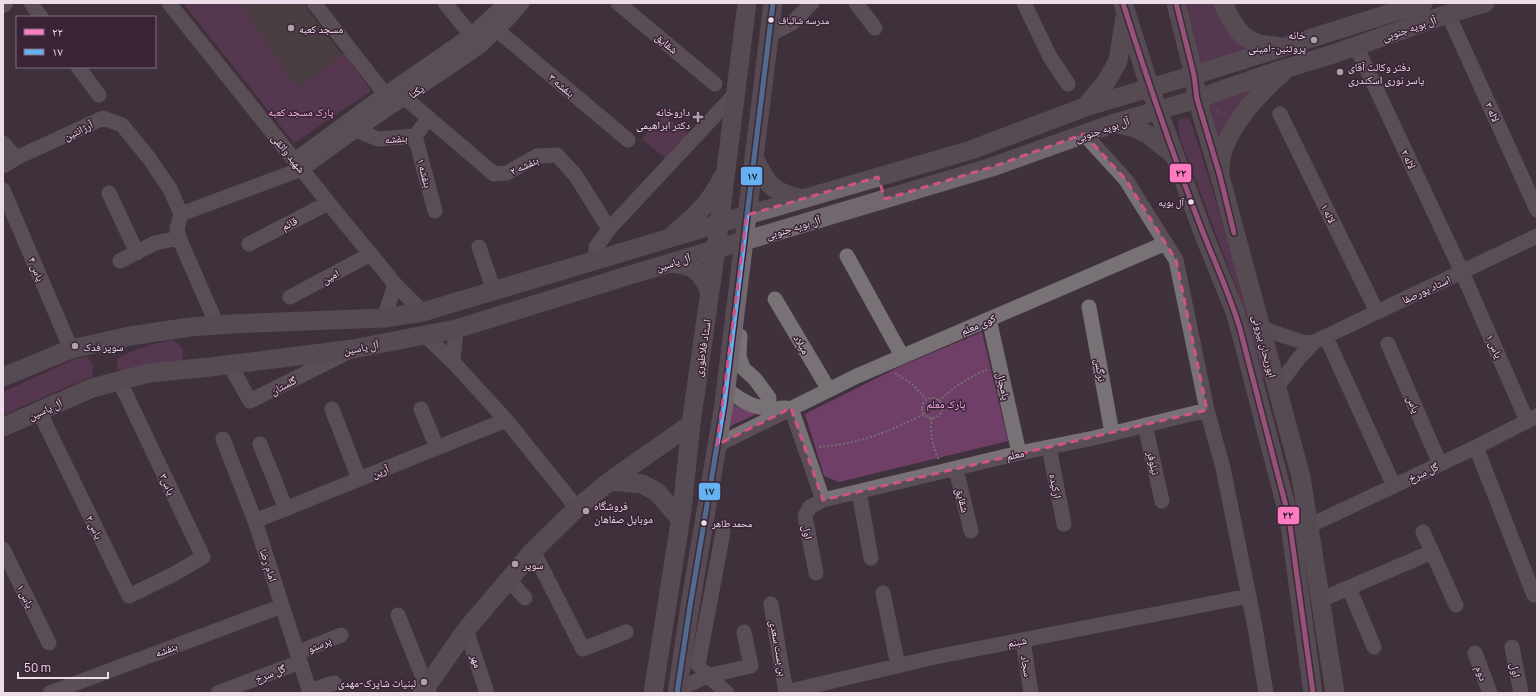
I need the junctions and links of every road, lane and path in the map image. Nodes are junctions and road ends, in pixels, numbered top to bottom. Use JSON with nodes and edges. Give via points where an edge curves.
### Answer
{"nodes":[{"id":1,"x":6,"y":3,"type":"edge"},
{"id":2,"x":31,"y":3,"type":"edge"},
{"id":3,"x":169,"y":3,"type":"edge"},
{"id":4,"x":314,"y":3,"type":"edge"},
{"id":5,"x":445,"y":3,"type":"edge"},
{"id":6,"x":506,"y":3,"type":"edge"},
{"id":7,"x":522,"y":3,"type":"edge"},
{"id":8,"x":618,"y":3,"type":"edge"},
{"id":9,"x":747,"y":3,"type":"edge"},
{"id":10,"x":773,"y":3,"type":"edge"},
{"id":11,"x":812,"y":3,"type":"edge"},
{"id":12,"x":856,"y":3,"type":"edge"},
{"id":13,"x":1024,"y":3,"type":"edge"},
{"id":14,"x":1176,"y":3,"type":"edge"},
{"id":15,"x":1223,"y":3,"type":"edge"},
{"id":16,"x":1424,"y":3,"type":"edge"},
{"id":17,"x":1485,"y":3,"type":"edge"},
{"id":18,"x":3,"y":6,"type":"edge"},
{"id":19,"x":1124,"y":7,"type":"edge"},
{"id":20,"x":1448,"y":14,"type":"junction"},
{"id":21,"x":40,"y":16,"type":"edge"},
{"id":22,"x":876,"y":28,"type":"dead end"},
{"id":23,"x":497,"y":30,"type":"junction"},
{"id":24,"x":471,"y":35,"type":"junction"},
{"id":25,"x":769,"y":35,"type":"junction"},
{"id":26,"x":1282,"y":46,"type":"junction"},
{"id":27,"x":1356,"y":46,"type":"junction"},
{"id":28,"x":79,"y":68,"type":"edge"},
{"id":29,"x":1287,"y":68,"type":"junction"},
{"id":30,"x":1194,"y":75,"type":"junction"},
{"id":31,"x":715,"y":84,"type":"dead end"},
{"id":32,"x":1068,"y":84,"type":"dead end"},
{"id":33,"x":1150,"y":88,"type":"junction"},
{"id":34,"x":385,"y":94,"type":"junction"},
{"id":35,"x":735,"y":94,"type":"junction"},
{"id":36,"x":98,"y":95,"type":"dead end"},
{"id":37,"x":406,"y":98,"type":"junction"},
{"id":38,"x":1197,"y":99,"type":"junction"},
{"id":39,"x":1085,"y":107,"type":"junction"},
{"id":40,"x":1158,"y":110,"type":"junction"},
{"id":41,"x":1280,"y":114,"type":"dead end"},
{"id":42,"x":429,"y":118,"type":"junction"},
{"id":43,"x":1115,"y":123,"type":"junction"},
{"id":44,"x":351,"y":128,"type":"junction"},
{"id":45,"x":1084,"y":134,"type":"junction"},
{"id":46,"x":415,"y":136,"type":"junction"},
{"id":47,"x":628,"y":140,"type":"dead end"},
{"id":48,"x":3,"y":143,"type":"edge"},
{"id":49,"x":1174,"y":155,"type":"junction"},
{"id":50,"x":754,"y":157,"type":"junction"},
{"id":51,"x":16,"y":158,"type":"junction"},
{"id":52,"x":298,"y":165,"type":"junction"},
{"id":53,"x":3,"y":166,"type":"edge"},
{"id":54,"x":727,"y":167,"type":"junction"},
{"id":55,"x":1220,"y":176,"type":"junction"},
{"id":56,"x":878,"y":177,"type":"junction"},
{"id":57,"x":3,"y":190,"type":"edge"},
{"id":58,"x":109,"y":193,"type":"dead end"},
{"id":59,"x":804,"y":199,"type":"junction"},
{"id":60,"x":885,"y":199,"type":"junction"},
{"id":61,"x":328,"y":203,"type":"junction"},
{"id":62,"x":1537,"y":210,"type":"edge"},
{"id":63,"x":435,"y":211,"type":"dead end"},
{"id":64,"x":181,"y":214,"type":"junction"},
{"id":65,"x":747,"y":215,"type":"junction"},
{"id":66,"x":720,"y":223,"type":"junction"},
{"id":67,"x":609,"y":228,"type":"junction"},
{"id":68,"x":789,"y":228,"type":"junction"},
{"id":69,"x":1537,"y":236,"type":"edge"},
{"id":70,"x":179,"y":238,"type":"junction"},
{"id":71,"x":668,"y":238,"type":"junction"},
{"id":72,"x":744,"y":241,"type":"junction"},
{"id":73,"x":1166,"y":243,"type":"junction"},
{"id":74,"x":249,"y":244,"type":"dead end"},
{"id":75,"x":479,"y":247,"type":"dead end"},
{"id":76,"x":716,"y":249,"type":"junction"},
{"id":77,"x":625,"y":252,"type":"junction"},
{"id":78,"x":137,"y":253,"type":"junction"},
{"id":79,"x":371,"y":254,"type":"junction"},
{"id":80,"x":847,"y":256,"type":"dead end"},
{"id":81,"x":596,"y":260,"type":"junction"},
{"id":82,"x":120,"y":261,"type":"dead end"},
{"id":83,"x":669,"y":263,"type":"junction"},
{"id":84,"x":1462,"y":272,"type":"junction"},
{"id":85,"x":630,"y":275,"type":"junction"},
{"id":86,"x":740,"y":275,"type":"junction"},
{"id":87,"x":395,"y":284,"type":"junction"},
{"id":88,"x":494,"y":291,"type":"junction"},
{"id":89,"x":710,"y":292,"type":"junction"},
{"id":90,"x":290,"y":297,"type":"dead end"},
{"id":91,"x":775,"y":299,"type":"dead end"},
{"id":92,"x":1089,"y":307,"type":"dead end"},
{"id":93,"x":423,"y":312,"type":"junction"},
{"id":94,"x":1377,"y":312,"type":"junction"},
{"id":95,"x":384,"y":318,"type":"junction"},
{"id":96,"x":988,"y":319,"type":"junction"},
{"id":97,"x":217,"y":325,"type":"junction"},
{"id":98,"x":733,"y":326,"type":"junction"},
{"id":99,"x":1261,"y":328,"type":"junction"},
{"id":100,"x":456,"y":330,"type":"junction"},
{"id":101,"x":425,"y":335,"type":"junction"},
{"id":102,"x":1320,"y":339,"type":"junction"},
{"id":103,"x":1388,"y":344,"type":"dead end"},
{"id":104,"x":71,"y":349,"type":"junction"},
{"id":105,"x":353,"y":349,"type":"junction"},
{"id":106,"x":902,"y":356,"type":"junction"},
{"id":107,"x":453,"y":362,"type":"junction"},
{"id":108,"x":230,"y":365,"type":"junction"},
{"id":109,"x":999,"y":366,"type":"junction"},
{"id":110,"x":892,"y":371,"type":"dead end"},
{"id":111,"x":3,"y":377,"type":"edge"},
{"id":112,"x":119,"y":380,"type":"junction"},
{"id":113,"x":1276,"y":387,"type":"junction"},
{"id":114,"x":726,"y":389,"type":"junction"},
{"id":115,"x":829,"y":390,"type":"junction"},
{"id":116,"x":769,"y":398,"type":"dead end"},
{"id":117,"x":926,"y":399,"type":"junction"},
{"id":118,"x":939,"y":401,"type":"junction"},
{"id":119,"x":791,"y":408,"type":"junction"},
{"id":120,"x":332,"y":409,"type":"dead end"},
{"id":121,"x":421,"y":409,"type":"dead end"},
{"id":122,"x":1208,"y":410,"type":"junction"},
{"id":123,"x":39,"y":411,"type":"junction"},
{"id":124,"x":924,"y":414,"type":"junction"},
{"id":125,"x":932,"y":418,"type":"junction"},
{"id":126,"x":1532,"y":418,"type":"edge"},
{"id":127,"x":506,"y":420,"type":"junction"},
{"id":128,"x":691,"y":424,"type":"junction"},
{"id":129,"x":1145,"y":425,"type":"junction"},
{"id":130,"x":3,"y":427,"type":"edge"},
{"id":131,"x":1112,"y":434,"type":"junction"},
{"id":132,"x":223,"y":439,"type":"dead end"},
{"id":133,"x":260,"y":444,"type":"dead end"},
{"id":134,"x":717,"y":445,"type":"junction"},
{"id":135,"x":815,"y":447,"type":"dead end"},
{"id":136,"x":1049,"y":447,"type":"junction"},
{"id":137,"x":1476,"y":447,"type":"junction"},
{"id":138,"x":437,"y":448,"type":"junction"},
{"id":139,"x":1019,"y":453,"type":"junction"},
{"id":140,"x":1440,"y":464,"type":"junction"},
{"id":141,"x":951,"y":470,"type":"junction"},
{"id":142,"x":359,"y":480,"type":"junction"},
{"id":143,"x":610,"y":481,"type":"junction"},
{"id":144,"x":1394,"y":486,"type":"junction"},
{"id":145,"x":859,"y":492,"type":"junction"},
{"id":146,"x":823,"y":500,"type":"junction"},
{"id":147,"x":1162,"y":501,"type":"dead end"},
{"id":148,"x":577,"y":508,"type":"junction"},
{"id":149,"x":286,"y":509,"type":"junction"},
{"id":150,"x":680,"y":519,"type":"junction"},
{"id":151,"x":255,"y":521,"type":"junction"},
{"id":152,"x":1064,"y":524,"type":"dead end"},
{"id":153,"x":1309,"y":526,"type":"junction"},
{"id":154,"x":971,"y":531,"type":"dead end"},
{"id":155,"x":724,"y":532,"type":"dead end"},
{"id":156,"x":1423,"y":532,"type":"dead end"},
{"id":157,"x":3,"y":549,"type":"edge"},
{"id":158,"x":532,"y":552,"type":"junction"},
{"id":159,"x":1432,"y":552,"type":"junction"},
{"id":160,"x":871,"y":558,"type":"dead end"},
{"id":161,"x":816,"y":573,"type":"dead end"},
{"id":162,"x":174,"y":574,"type":"joint"},
{"id":163,"x":509,"y":580,"type":"junction"},
{"id":164,"x":1349,"y":588,"type":"junction"},
{"id":165,"x":883,"y":593,"type":"dead end"},
{"id":166,"x":1534,"y":595,"type":"dead end"},
{"id":167,"x":1249,"y":596,"type":"junction"},
{"id":168,"x":525,"y":598,"type":"dead end"},
{"id":169,"x":1320,"y":600,"type":"junction"},
{"id":170,"x":771,"y":604,"type":"dead end"},
{"id":171,"x":1456,"y":605,"type":"dead end"},
{"id":172,"x":282,"y":606,"type":"junction"},
{"id":173,"x":398,"y":615,"type":"dead end"},
{"id":174,"x":466,"y":630,"type":"junction"},
{"id":175,"x":626,"y":632,"type":"dead end"},
{"id":176,"x":744,"y":632,"type":"dead end"},
{"id":177,"x":341,"y":635,"type":"dead end"},
{"id":178,"x":1023,"y":640,"type":"junction"},
{"id":179,"x":49,"y":643,"type":"dead end"},
{"id":180,"x":1374,"y":647,"type":"dead end"},
{"id":181,"x":1512,"y":647,"type":"dead end"},
{"id":182,"x":683,"y":648,"type":"junction"},
{"id":183,"x":1475,"y":653,"type":"dead end"},
{"id":184,"x":298,"y":658,"type":"junction"},
{"id":185,"x":898,"y":666,"type":"junction"},
{"id":186,"x":703,"y":670,"type":"junction"},
{"id":187,"x":334,"y":683,"type":"dead end"},
{"id":188,"x":426,"y":691,"type":"edge"},
{"id":189,"x":309,"y":692,"type":"edge"},
{"id":190,"x":677,"y":692,"type":"edge"},
{"id":191,"x":786,"y":692,"type":"edge"},
{"id":192,"x":50,"y":693,"type":"edge"},
{"id":193,"x":218,"y":693,"type":"edge"},
{"id":194,"x":487,"y":693,"type":"edge"},
{"id":195,"x":653,"y":693,"type":"edge"},
{"id":196,"x":727,"y":693,"type":"edge"},
{"id":197,"x":1031,"y":693,"type":"edge"},
{"id":198,"x":1266,"y":693,"type":"edge"},
{"id":199,"x":1313,"y":693,"type":"edge"},
{"id":200,"x":1334,"y":693,"type":"edge"},
{"id":201,"x":1490,"y":693,"type":"edge"},
{"id":202,"x":1521,"y":693,"type":"edge"}],
"edges":[{"from":1,"to":18,"type":"street"},
{"from":2,"to":21,"type":"street"},
{"from":3,"to":52,"type":"street","name":"شهید واثقی"},
{"from":4,"to":34,"type":"street"},
{"from":5,"to":24,"type":"street"},
{"from":6,"to":24,"type":"street","name":"یکتا"},
{"from":7,"to":23,"type":"street","name":"یکتا"},
{"from":8,"to":31,"type":"street","name":"شقایق"},
{"from":9,"to":35,"type":"main road","name":"استاد فلاطوری"},
{"from":10,"to":25,"type":"main road"},
{"from":11,"to":25,"type":"street","via":[[792,23]]},
{"from":12,"to":22,"type":"street"},
{"from":13,"to":32,"type":"street","via":[[1050,57]]},
{"from":14,"to":30,"type":"main road","name":"ابوریحان بیرونی"},
{"from":15,"to":26,"type":"main road","via":[[1239,31],[1249,41],[1262,46]]},
{"from":16,"to":26,"type":"main road","name":"آل بویه جنوبی"},
{"from":17,"to":20,"type":"main road","name":"آل بویه جنوبی"},
{"from":19,"to":33,"type":"main road","name":"ابوریحان بیرونی"},
{"from":19,"to":39,"type":"main road","via":[[1124,33],[1118,61],[1106,82]]},
{"from":20,"to":27,"type":"main road","name":"آل بویه جنوبی"},
{"from":20,"to":62,"type":"street","name":"لاله ۳"},
{"from":23,"to":37,"type":"street","name":"یکتا","via":[[479,47]]},
{"from":23,"to":47,"type":"street","name":"بنفشه ۳"},
{"from":24,"to":34,"type":"street","name":"یکتا"},
{"from":25,"to":50,"type":"main road"},
{"from":26,"to":30,"type":"main road","name":"آل بویه جنوبی"},
{"from":27,"to":29,"type":"main road","name":"آل بویه جنوبی"},
{"from":27,"to":84,"type":"street","name":"لاله ۲"},
{"from":28,"to":36,"type":"street"},
{"from":29,"to":38,"type":"main road","name":"آل بویه جنوبی"},
{"from":29,"to":55,"type":"main road","via":[[1266,86],[1230,133],[1220,161]]},
{"from":30,"to":33,"type":"main road","name":"آل بویه جنوبی"},
{"from":30,"to":38,"type":"main road","name":"ابوریحان بیرونی"},
{"from":33,"to":39,"type":"main road","name":"آل بویه جنوبی"},
{"from":33,"to":40,"type":"main road","name":"ابوریحان بیرونی"},
{"from":34,"to":44,"type":"street","name":"یکتا"},
{"from":35,"to":54,"type":"main road","name":"استاد فلاطوری"},
{"from":35,"to":67,"type":"street"},
{"from":37,"to":42,"type":"street","name":"بنفشه ۲"},
{"from":37,"to":44,"type":"street","name":"یکتا"},
{"from":38,"to":40,"type":"main road","name":"آل بویه جنوبی"},
{"from":38,"to":55,"type":"main road","name":"ابوریحان بیرونی"},
{"from":39,"to":56,"type":"main road","name":"آل بویه جنوبی","via":[[971,150]]},
{"from":40,"to":43,"type":"main road","name":"آل بویه جنوبی"},
{"from":40,"to":49,"type":"main road","name":"ابوریحان بیرونی"},
{"from":41,"to":94,"type":"street","name":"لاله ۱"},
{"from":42,"to":46,"type":"street","name":"بنفشه"},
{"from":42,"to":67,"type":"street","name":"بنفشه ۲","via":[[494,174],[507,173],[537,156],[557,155],[576,176]]},
{"from":43,"to":45,"type":"main road","name":"آل بویه جنوبی"},
{"from":43,"to":49,"type":"main road","via":[[1136,128],[1149,135]]},
{"from":44,"to":46,"type":"street","name":"بنفشه","via":[[378,139]]},
{"from":44,"to":52,"type":"street","name":"یکتا"},
{"from":45,"to":60,"type":"main road","name":"آل بویه جنوبی","via":[[992,167]]},
{"from":45,"to":73,"type":"street","via":[[1126,180]]},
{"from":46,"to":63,"type":"street","name":"بنفشه ۱"},
{"from":48,"to":51,"type":"street"},
{"from":49,"to":199,"type":"main road","name":"ابوریحان بیرونی","via":[[1242,336],[1289,518]]},
{"from":50,"to":59,"type":"main road","via":[[763,177],[774,189],[787,196]]},
{"from":50,"to":65,"type":"main road"},
{"from":51,"to":53,"type":"street","name":"آرژانتین"},
{"from":51,"to":64,"type":"street","name":"آرژانتین","via":[[103,118],[122,125],[149,158],[170,189]]},
{"from":52,"to":61,"type":"street","name":"شهید واثقی"},
{"from":52,"to":64,"type":"street"},
{"from":54,"to":66,"type":"main road","name":"استاد فلاطوری"},
{"from":54,"to":71,"type":"main road","via":[[716,190],[703,208]]},
{"from":55,"to":99,"type":"main road","name":"ابوریحان بیرونی"},
{"from":56,"to":59,"type":"main road","name":"آل بویه جنوبی"},
{"from":56,"to":60,"type":"main road"},
{"from":57,"to":104,"type":"street","name":"یاس ۴"},
{"from":58,"to":78,"type":"street"},
{"from":59,"to":65,"type":"main road","name":"آل بویه جنوبی"},
{"from":60,"to":68,"type":"main road","name":"آل بویه جنوبی"},
{"from":61,"to":74,"type":"street","name":"قائم"},
{"from":61,"to":79,"type":"street","name":"شهید واثقی"},
{"from":64,"to":70,"type":"street","via":[[177,229]]},
{"from":65,"to":66,"type":"main road","name":"آل بویه جنوبی"},
{"from":65,"to":72,"type":"main road"},
{"from":66,"to":71,"type":"main road"},
{"from":66,"to":76,"type":"main road","name":"استاد فلاطوری"},
{"from":67,"to":81,"type":"street","via":[[596,247]]},
{"from":68,"to":72,"type":"main road","name":"آل بویه جنوبی"},
{"from":68,"to":86,"type":"main road","via":[[761,248]]},
{"from":69,"to":84,"type":"street","name":"استاد پورصفا"},
{"from":70,"to":78,"type":"street","via":[[155,243]]},
{"from":70,"to":97,"type":"street"},
{"from":71,"to":77,"type":"main road"},
{"from":72,"to":76,"type":"main road","name":"آل بویه جنوبی"},
{"from":72,"to":86,"type":"main road"},
{"from":73,"to":96,"type":"street","name":"کوی معلم"},
{"from":73,"to":122,"type":"street","via":[[1176,260]]},
{"from":75,"to":88,"type":"street"},
{"from":76,"to":83,"type":"main road","name":"آل یاسین"},
{"from":76,"to":89,"type":"main road","name":"استاد فلاطوری"},
{"from":77,"to":81,"type":"main road"},
{"from":77,"to":85,"type":"main road","via":[[637,255],[640,261],[639,267]]},
{"from":78,"to":82,"type":"street"},
{"from":79,"to":87,"type":"street","name":"شهید واثقی"},
{"from":79,"to":90,"type":"street","name":"امین"},
{"from":80,"to":106,"type":"street"},
{"from":81,"to":88,"type":"main road"},
{"from":83,"to":85,"type":"main road","name":"آل یاسین"},
{"from":83,"to":89,"type":"main road","via":[[695,269],[703,276]]},
{"from":84,"to":94,"type":"street","name":"استاد پورصفا"},
{"from":84,"to":126,"type":"street","name":"یاس ۱"},
{"from":85,"to":100,"type":"main road","name":"آل یاسین"},
{"from":86,"to":98,"type":"main road"},
{"from":87,"to":93,"type":"street","name":"شهید واثقی"},
{"from":87,"to":95,"type":"street"},
{"from":88,"to":93,"type":"main road"},
{"from":89,"to":128,"type":"main road","name":"استاد فلاطوری"},
{"from":91,"to":115,"type":"street","name":"میلاد"},
{"from":92,"to":131,"type":"street","name":"نرگس"},
{"from":93,"to":95,"type":"main road"},
{"from":94,"to":102,"type":"street","name":"استاد پورصفا"},
{"from":95,"to":97,"type":"main road"},
{"from":96,"to":106,"type":"street","name":"کوی معلم"},
{"from":96,"to":109,"type":"street","name":"پامچال"},
{"from":97,"to":104,"type":"main road","via":[[130,336]]},
{"from":98,"to":114,"type":"main road"},
{"from":98,"to":116,"type":"street","via":[[740,331],[740,356],[743,368]]},
{"from":99,"to":102,"type":"street","via":[[1305,343]]},
{"from":99,"to":113,"type":"main road","name":"ابوریحان بیرونی"},
{"from":100,"to":101,"type":"main road","name":"آل یاسین"},
{"from":100,"to":107,"type":"street"},
{"from":101,"to":105,"type":"main road","name":"آل یاسین"},
{"from":101,"to":107,"type":"street"},
{"from":102,"to":113,"type":"street","via":[[1299,358]]},
{"from":102,"to":144,"type":"street"},
{"from":103,"to":140,"type":"street","name":"یاس"},
{"from":104,"to":111,"type":"main road"},
{"from":105,"to":108,"type":"main road","name":"آل یاسین"},
{"from":105,"to":108,"type":"street","name":"گلستان","via":[[250,401]]},
{"from":106,"to":115,"type":"street","name":"کوی معلم"},
{"from":107,"to":127,"type":"street"},
{"from":108,"to":112,"type":"main road","name":"آل یاسین","via":[[149,373]]},
{"from":109,"to":118,"type":"path","via":[[978,373],[947,392]]},
{"from":109,"to":139,"type":"street","name":"پامچال"},
{"from":110,"to":117,"type":"path","via":[[912,384]]},
{"from":112,"to":123,"type":"main road","name":"آل یاسین","via":[[92,388]]},
{"from":112,"to":162,"type":"street","name":"یاس۳","via":[[203,557]]},
{"from":113,"to":153,"type":"main road","name":"ابوریحان بیرونی","via":[[1301,477]]},
{"from":114,"to":119,"type":"street","name":"کوی معلم","via":[[741,401],[756,407]]},
{"from":114,"to":134,"type":"main road"},
{"from":115,"to":119,"type":"street","name":"کوی معلم"},
{"from":117,"to":118,"type":"path","via":[[933,398]]},
{"from":117,"to":124,"type":"path","via":[[921,408]]},
{"from":118,"to":125,"type":"path","via":[[942,407],[940,413]]},
{"from":119,"to":134,"type":"street","name":"کوی معلم"},
{"from":119,"to":146,"type":"street"},
{"from":120,"to":142,"type":"street"},
{"from":121,"to":138,"type":"street"},
{"from":122,"to":129,"type":"street","name":"معلم"},
{"from":122,"to":167,"type":"street","via":[[1224,468]]},
{"from":123,"to":130,"type":"main road","name":"آل یاسین"},
{"from":123,"to":162,"type":"street","name":"یاس ۲","via":[[129,596]]},
{"from":124,"to":125,"type":"path"},
{"from":124,"to":135,"type":"path","via":[[895,429],[866,438],[839,445]]},
{"from":125,"to":141,"type":"path","via":[[934,447],[938,458]]},
{"from":126,"to":137,"type":"street","name":"گل سرخ"},
{"from":127,"to":138,"type":"street","name":"آرین"},
{"from":127,"to":148,"type":"street"},
{"from":128,"to":143,"type":"main road"},
{"from":128,"to":150,"type":"main road","name":"استاد فلاطوری"},
{"from":129,"to":131,"type":"street","name":"معلم"},
{"from":129,"to":147,"type":"street","name":"نیلوفر"},
{"from":131,"to":136,"type":"street","name":"معلم"},
{"from":132,"to":151,"type":"street","name":"امام رضا"},
{"from":133,"to":149,"type":"street"},
{"from":134,"to":182,"type":"main road"},
{"from":136,"to":139,"type":"street","name":"معلم"},
{"from":136,"to":152,"type":"street","name":"ارکیده"},
{"from":137,"to":140,"type":"street","name":"گل سرخ"},
{"from":137,"to":166,"type":"street"},
{"from":138,"to":142,"type":"street","name":"آرین"},
{"from":139,"to":141,"type":"street","name":"معلم"},
{"from":140,"to":144,"type":"street","name":"گل سرخ"},
{"from":141,"to":145,"type":"street","name":"معلم"},
{"from":141,"to":154,"type":"street","name":"شقایق"},
{"from":142,"to":149,"type":"street","name":"آرین"},
{"from":143,"to":148,"type":"main road"},
{"from":143,"to":150,"type":"main road","via":[[642,484],[657,492]]},
{"from":144,"to":153,"type":"street","name":"گل سرخ"},
{"from":145,"to":146,"type":"street","name":"معلم"},
{"from":145,"to":160,"type":"street"},
{"from":146,"to":161,"type":"street","name":"اول","via":[[810,506],[805,516]]},
{"from":148,"to":158,"type":"main road"},
{"from":149,"to":151,"type":"street","name":"آرین"},
{"from":150,"to":195,"type":"main road","name":"استاد فلاطوری"},
{"from":151,"to":172,"type":"street","name":"امام رضا"},
{"from":153,"to":169,"type":"main road","name":"ابوریحان بیرونی"},
{"from":155,"to":186,"type":"street"},
{"from":156,"to":159,"type":"street"},
{"from":157,"to":179,"type":"street","name":"یاس ۱"},
{"from":158,"to":163,"type":"main road"},
{"from":158,"to":175,"type":"street","via":[[583,649]]},
{"from":159,"to":164,"type":"street"},
{"from":159,"to":171,"type":"street"},
{"from":163,"to":168,"type":"street"},
{"from":163,"to":174,"type":"main road"},
{"from":164,"to":169,"type":"street"},
{"from":164,"to":180,"type":"street"},
{"from":165,"to":185,"type":"street"},
{"from":167,"to":178,"type":"street","name":"شبنم"},
{"from":167,"to":198,"type":"street"},
{"from":169,"to":200,"type":"main road","name":"ابوریحان بیرونی"},
{"from":170,"to":191,"type":"street","name":"بن بست سعدی"},
{"from":172,"to":184,"type":"street","name":"امام رضا"},
{"from":172,"to":192,"type":"street","name":"بنفشه"},
{"from":173,"to":188,"type":"street"},
{"from":174,"to":188,"type":"main road"},
{"from":174,"to":194,"type":"street","name":"مهر"},
{"from":176,"to":186,"type":"street","via":[[751,666]]},
{"from":177,"to":184,"type":"street","name":"پرستو"},
{"from":178,"to":185,"type":"street","name":"شبنم"},
{"from":178,"to":197,"type":"street","name":"سجاد"},
{"from":181,"to":202,"type":"street","name":"اول"},
{"from":182,"to":186,"type":"street"},
{"from":182,"to":190,"type":"main road"},
{"from":183,"to":201,"type":"street","name":"دوم"},
{"from":184,"to":189,"type":"street","name":"امام رضا"},
{"from":184,"to":193,"type":"street","name":"گل سرخ"},
{"from":185,"to":191,"type":"street","name":"شبنم"},
{"from":186,"to":190,"type":"street"},
{"from":186,"to":196,"type":"street"},
{"from":187,"to":189,"type":"street"}]}
